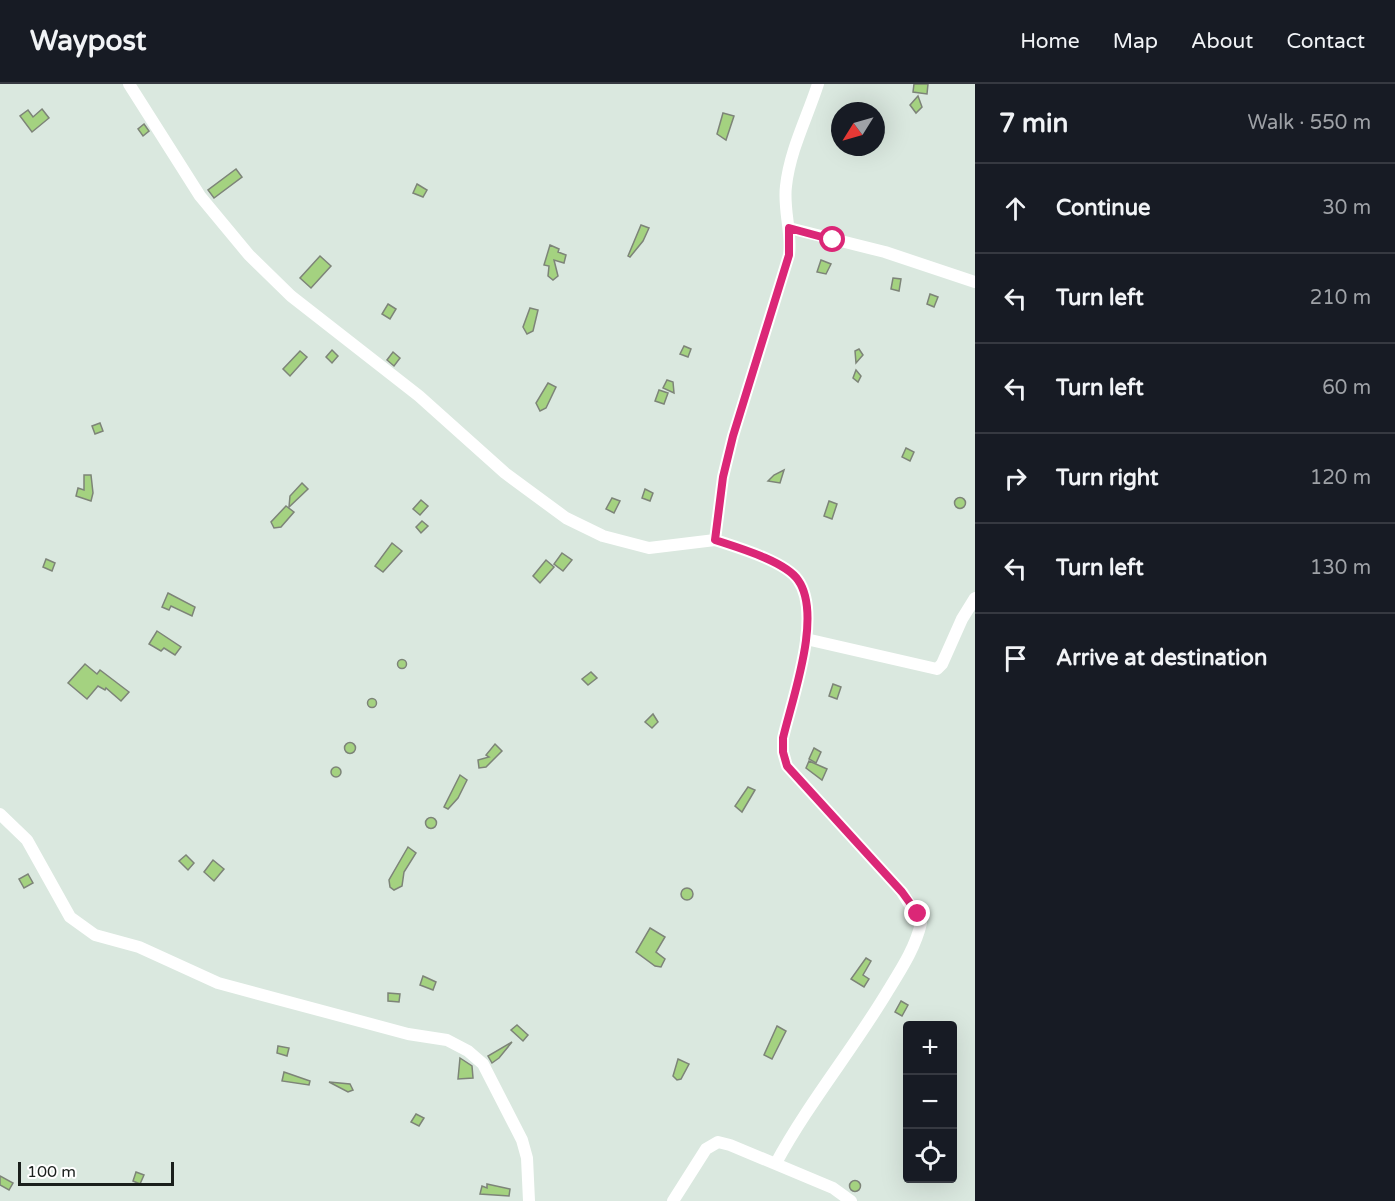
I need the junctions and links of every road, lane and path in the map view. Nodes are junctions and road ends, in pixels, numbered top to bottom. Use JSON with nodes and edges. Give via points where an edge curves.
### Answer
{"nodes":[{"id":1,"x":129,"y":84,"type":"edge"},
{"id":2,"x":818,"y":84,"type":"edge"},
{"id":3,"x":789,"y":228,"type":"junction"},
{"id":4,"x":975,"y":282,"type":"edge"},
{"id":5,"x":715,"y":540,"type":"junction"},
{"id":6,"x":975,"y":598,"type":"edge"},
{"id":7,"x":806,"y":639,"type":"junction"},
{"id":8,"x":0,"y":814,"type":"edge"},
{"id":9,"x":776,"y":1163,"type":"junction"},
{"id":10,"x":529,"y":1201,"type":"edge"},
{"id":11,"x":673,"y":1201,"type":"edge"},
{"id":12,"x":851,"y":1201,"type":"edge"}],
"edges":[{"from":1,"to":5,"type":"street","via":[[200,196],[249,255],[291,296],[418,396],[505,473],[566,518],[603,536],[649,548]]},
{"from":2,"to":3,"type":"street","via":[[788,173],[785,202]]},
{"from":3,"to":4,"type":"street","via":[[885,252]]},
{"from":3,"to":5,"type":"street","via":[[789,255],[723,477]]},
{"from":5,"to":7,"type":"street","via":[[790,571],[806,597]]},
{"from":6,"to":7,"type":"street","via":[[937,669]]},
{"from":7,"to":9,"type":"street","via":[[783,738],[787,766],[902,892],[921,923],[915,944],[879,1006],[790,1136]]},
{"from":8,"to":10,"type":"street","via":[[27,840],[70,917],[94,935],[139,947],[218,982],[408,1034],[447,1040],[468,1051],[483,1064],[522,1140],[528,1158]]},
{"from":9,"to":11,"type":"street","via":[[724,1143],[711,1144]]},
{"from":9,"to":12,"type":"street","via":[[833,1188]]}]}
